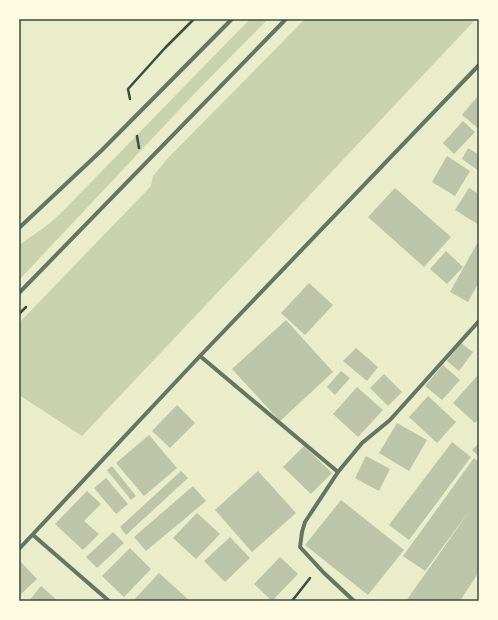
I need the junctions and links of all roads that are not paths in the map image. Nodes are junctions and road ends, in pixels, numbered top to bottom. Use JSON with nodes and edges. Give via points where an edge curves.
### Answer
{"nodes":[{"id":1,"x":232,"y":19,"type":"edge"},
{"id":2,"x":286,"y":19,"type":"edge"},
{"id":3,"x":479,"y":65,"type":"edge"},
{"id":4,"x":19,"y":228,"type":"edge"},
{"id":5,"x":19,"y":293,"type":"edge"},
{"id":6,"x":479,"y":321,"type":"edge"},
{"id":7,"x":200,"y":356,"type":"junction"},
{"id":8,"x":338,"y":472,"type":"junction"},
{"id":9,"x":33,"y":535,"type":"junction"},
{"id":10,"x":19,"y":549,"type":"edge"},
{"id":11,"x":109,"y":601,"type":"edge"},
{"id":12,"x":354,"y":601,"type":"edge"}],
"edges":[{"from":1,"to":4,"type":"street","via":[[102,150]]},
{"from":2,"to":5,"type":"street"},
{"from":3,"to":7,"type":"street"},
{"from":6,"to":8,"type":"street","via":[[390,420],[362,443]]},
{"from":7,"to":8,"type":"street"},
{"from":7,"to":9,"type":"street"},
{"from":8,"to":12,"type":"street","via":[[305,522],[300,546]]},
{"from":9,"to":10,"type":"street"},
{"from":9,"to":11,"type":"street"}]}
